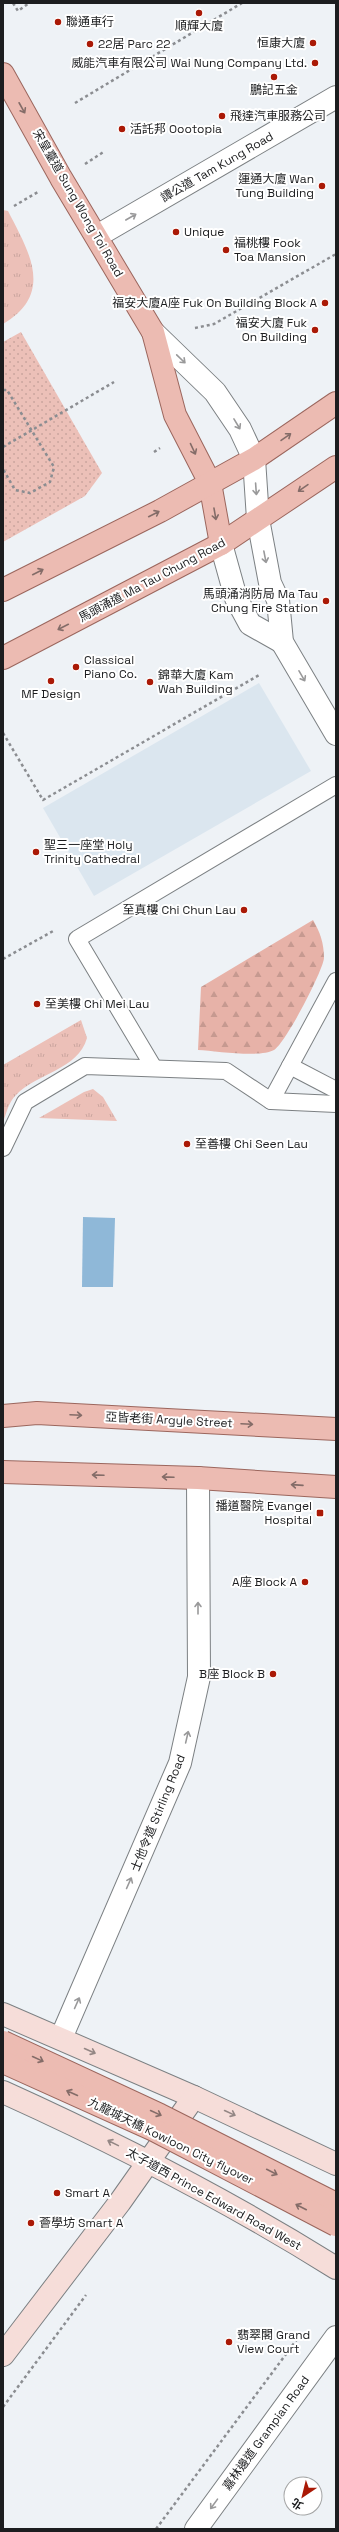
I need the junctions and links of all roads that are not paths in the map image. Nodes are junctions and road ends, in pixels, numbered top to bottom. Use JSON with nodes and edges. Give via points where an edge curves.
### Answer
{"nodes":[{"id":1,"x":3,"y":74,"type":"edge"},
{"id":2,"x":336,"y":97,"type":"edge"},
{"id":3,"x":97,"y":236,"type":"junction"},
{"id":4,"x":153,"y":332,"type":"junction"},
{"id":5,"x":336,"y":403,"type":"edge"},
{"id":6,"x":254,"y":459,"type":"junction"},
{"id":7,"x":336,"y":467,"type":"edge"},
{"id":8,"x":210,"y":483,"type":"junction"},
{"id":9,"x":258,"y":519,"type":"junction"},
{"id":10,"x":221,"y":544,"type":"junction"},
{"id":11,"x":3,"y":590,"type":"edge"},
{"id":12,"x":282,"y":642,"type":"junction"},
{"id":13,"x":3,"y":658,"type":"edge"},
{"id":14,"x":336,"y":734,"type":"edge"},
{"id":15,"x":336,"y":785,"type":"edge"},
{"id":16,"x":336,"y":981,"type":"edge"},
{"id":17,"x":290,"y":1066,"type":"junction"},
{"id":18,"x":154,"y":1068,"type":"junction"},
{"id":19,"x":336,"y":1090,"type":"edge"},
{"id":20,"x":271,"y":1101,"type":"junction"},
{"id":21,"x":336,"y":1104,"type":"edge"},
{"id":22,"x":3,"y":1148,"type":"edge"},
{"id":23,"x":3,"y":1408,"type":"edge"},
{"id":24,"x":37,"y":1413,"type":"junction"},
{"id":25,"x":3,"y":1416,"type":"edge"},
{"id":26,"x":336,"y":1429,"type":"edge"},
{"id":27,"x":3,"y":1472,"type":"edge"},
{"id":28,"x":198,"y":1478,"type":"junction"},
{"id":29,"x":336,"y":1487,"type":"edge"},
{"id":30,"x":3,"y":2014,"type":"edge"},
{"id":31,"x":61,"y":2038,"type":"junction"},
{"id":32,"x":3,"y":2042,"type":"edge"},
{"id":33,"x":3,"y":2062,"type":"edge"},
{"id":34,"x":3,"y":2092,"type":"edge"},
{"id":35,"x":194,"y":2097,"type":"junction"},
{"id":36,"x":148,"y":2160,"type":"junction"},
{"id":37,"x":336,"y":2164,"type":"edge"},
{"id":38,"x":336,"y":2204,"type":"edge"},
{"id":39,"x":336,"y":2225,"type":"edge"},
{"id":40,"x":336,"y":2268,"type":"edge"},
{"id":41,"x":336,"y":2337,"type":"edge"},
{"id":42,"x":3,"y":2355,"type":"edge"},
{"id":43,"x":196,"y":2529,"type":"edge"}],
"edges":[{"from":1,"to":3,"type":"main road","name":"宋皇臺道 Sung Wong Toi Road","one_way":true},
{"from":3,"to":2,"type":"street","name":"譚公道 Tam Kung Road","one_way":true},
{"from":3,"to":4,"type":"main road","name":"宋皇臺道 Sung Wong Toi Road"},
{"from":4,"to":6,"type":"street","name":"宋皇臺道 Sung Wong Toi Road","one_way":true,"via":[[215,392],[240,429]]},
{"from":4,"to":8,"type":"main road","name":"宋皇臺道 Sung Wong Toi Road","one_way":true,"via":[[174,415]]},
{"from":6,"to":5,"type":"main road","one_way":true},
{"from":6,"to":8,"type":"main road"},
{"from":6,"to":9,"type":"street","name":"宋皇臺道 Sung Wong Toi Road","one_way":true},
{"from":7,"to":9,"type":"main road","name":"馬頭涌道 Ma Tau Chung Road","one_way":true},
{"from":8,"to":10,"type":"main road","name":"宋皇臺道 Sung Wong Toi Road","one_way":true},
{"from":11,"to":8,"type":"main road","one_way":true},
{"from":9,"to":10,"type":"main road","name":"馬頭涌道 Ma Tau Chung Road"},
{"from":9,"to":12,"type":"street","name":"宋皇臺道 Sung Wong Toi Road","one_way":true,"via":[[270,583],[278,600]]},
{"from":10,"to":12,"type":"street","via":[[236,598],[250,624]]},
{"from":10,"to":13,"type":"main road","name":"馬頭涌道 Ma Tau Chung Road","one_way":true},
{"from":12,"to":14,"type":"street","one_way":true},
{"from":15,"to":18,"type":"lane","via":[[77,939]]},
{"from":16,"to":17,"type":"lane"},
{"from":17,"to":19,"type":"lane"},
{"from":17,"to":20,"type":"lane"},
{"from":18,"to":20,"type":"lane","via":[[226,1071]]},
{"from":18,"to":22,"type":"lane","via":[[85,1066],[25,1102]]},
{"from":20,"to":21,"type":"lane"},
{"from":23,"to":24,"type":"main road","name":"亞皆老街 Argyle Street"},
{"from":24,"to":25,"type":"main road"},
{"from":24,"to":26,"type":"main road","name":"亞皆老街 Argyle Street","one_way":true},
{"from":28,"to":27,"type":"main road","one_way":true},
{"from":29,"to":28,"type":"main road","one_way":true},
{"from":31,"to":28,"type":"street","name":"士他令道 Stirling Road","one_way":true,"via":[[180,1763],[199,1677]]},
{"from":30,"to":31,"type":"main road"},
{"from":31,"to":35,"type":"main road","one_way":true},
{"from":32,"to":38,"type":"main road","name":"九龍城天橋 Kowloon City flyover","one_way":true,"bridge":true,"via":[[160,2115]]},
{"from":39,"to":33,"type":"main road","name":"九龍城天橋 Kowloon City flyover","one_way":true,"bridge":true,"via":[[154,2130]]},
{"from":36,"to":34,"type":"main road","name":"太子道西 Prince Edward Road West","one_way":true},
{"from":35,"to":36,"type":"main road"},
{"from":35,"to":37,"type":"main road","one_way":true},
{"from":36,"to":40,"type":"main road","name":"太子道西 Prince Edward Road West"},
{"from":36,"to":42,"type":"main road","via":[[120,2202]]},
{"from":41,"to":43,"type":"street","name":"嘉林邊道 Grampian Road","one_way":true}]}
